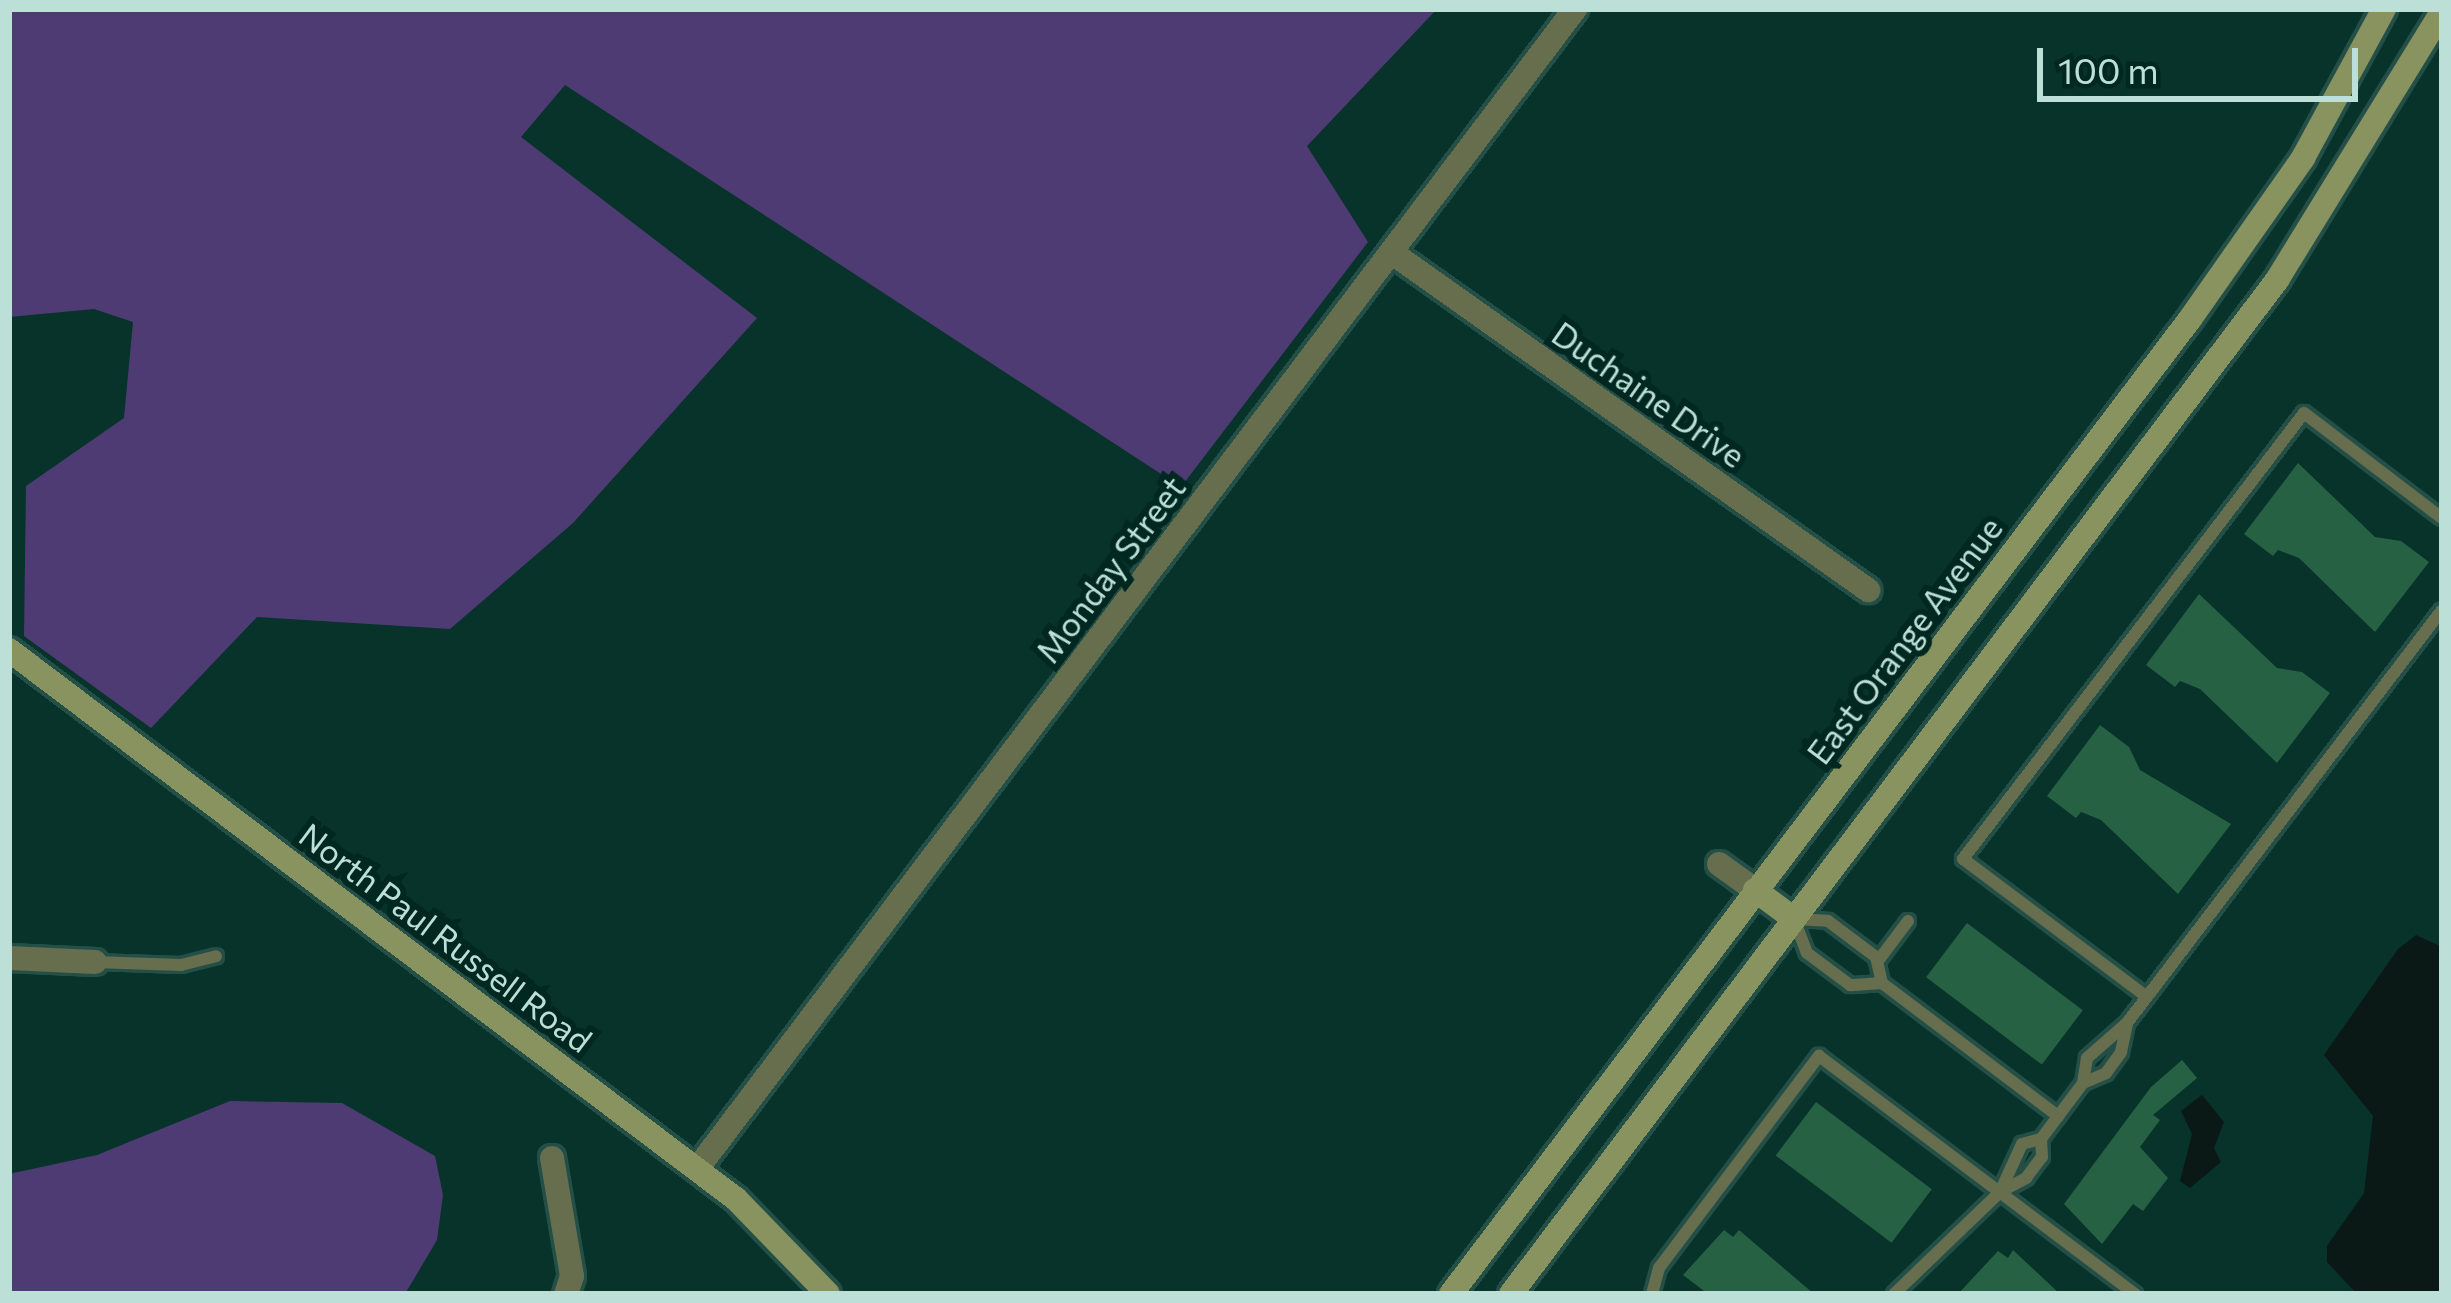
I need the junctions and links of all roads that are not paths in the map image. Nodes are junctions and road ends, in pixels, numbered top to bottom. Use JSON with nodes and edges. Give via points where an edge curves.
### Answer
{"nodes":[{"id":1,"x":1575,"y":9,"type":"edge"},
{"id":2,"x":2384,"y":9,"type":"edge"},
{"id":3,"x":2442,"y":12,"type":"edge"},
{"id":4,"x":1391,"y":251,"type":"junction"},
{"id":5,"x":2442,"y":518,"type":"edge"},
{"id":6,"x":1868,"y":590,"type":"dead end"},
{"id":7,"x":2442,"y":610,"type":"edge"},
{"id":8,"x":9,"y":650,"type":"edge"},
{"id":9,"x":1719,"y":864,"type":"dead end"},
{"id":10,"x":1755,"y":890,"type":"junction"},
{"id":11,"x":1794,"y":920,"type":"junction"},
{"id":12,"x":1908,"y":921,"type":"dead end"},
{"id":13,"x":216,"y":956,"type":"dead end"},
{"id":14,"x":9,"y":958,"type":"edge"},
{"id":15,"x":1878,"y":961,"type":"junction"},
{"id":16,"x":95,"y":962,"type":"joint"},
{"id":17,"x":1882,"y":983,"type":"junction"},
{"id":18,"x":2147,"y":997,"type":"junction"},
{"id":19,"x":2127,"y":1023,"type":"junction"},
{"id":20,"x":2083,"y":1083,"type":"junction"},
{"id":21,"x":2058,"y":1116,"type":"junction"},
{"id":22,"x":2041,"y":1139,"type":"junction"},
{"id":23,"x":552,"y":1158,"type":"dead end"},
{"id":24,"x":697,"y":1169,"type":"junction"},
{"id":25,"x":2000,"y":1192,"type":"junction"},
{"id":26,"x":566,"y":1294,"type":"edge"},
{"id":27,"x":828,"y":1294,"type":"edge"},
{"id":28,"x":1451,"y":1294,"type":"edge"},
{"id":29,"x":1511,"y":1294,"type":"edge"},
{"id":30,"x":1652,"y":1294,"type":"edge"},
{"id":31,"x":1894,"y":1294,"type":"edge"},
{"id":32,"x":2135,"y":1294,"type":"edge"}],
"edges":[{"from":1,"to":4,"type":"street","name":"Monday Street"},
{"from":2,"to":10,"type":"street","name":"East Orange Avenue","via":[[2248,238]]},
{"from":3,"to":11,"type":"street","via":[[2277,280]]},
{"from":4,"to":6,"type":"street","name":"Duchaine Drive"},
{"from":4,"to":24,"type":"street","name":"Monday Street"},
{"from":5,"to":18,"type":"lane","via":[[2304,413],[1963,860]]},
{"from":7,"to":18,"type":"lane"},
{"from":8,"to":24,"type":"street","name":"North Paul Russell Road"},
{"from":9,"to":10,"type":"street"},
{"from":10,"to":11,"type":"street"},
{"from":10,"to":28,"type":"street","name":"East Orange Avenue"},
{"from":11,"to":15,"type":"lane","via":[[1828,921]]},
{"from":11,"to":17,"type":"lane","via":[[1807,952],[1850,985]]},
{"from":11,"to":29,"type":"street"},
{"from":12,"to":15,"type":"lane"},
{"from":13,"to":16,"type":"lane","via":[[182,965]]},
{"from":14,"to":16,"type":"street"},
{"from":15,"to":17,"type":"lane"},
{"from":17,"to":21,"type":"lane"},
{"from":18,"to":19,"type":"lane"},
{"from":19,"to":20,"type":"lane","via":[[2087,1058]]},
{"from":19,"to":20,"type":"lane","via":[[2106,1073]]},
{"from":20,"to":21,"type":"lane"},
{"from":21,"to":22,"type":"lane"},
{"from":22,"to":25,"type":"lane","via":[[2022,1144]]},
{"from":22,"to":25,"type":"lane","via":[[2042,1157],[2026,1178]]},
{"from":23,"to":26,"type":"street","via":[[572,1276]]},
{"from":24,"to":27,"type":"street","name":"North Paul Russell Road","via":[[778,1235]]},
{"from":25,"to":30,"type":"lane","via":[[1820,1056],[1659,1268]]},
{"from":25,"to":31,"type":"lane"},
{"from":25,"to":32,"type":"lane"}]}
